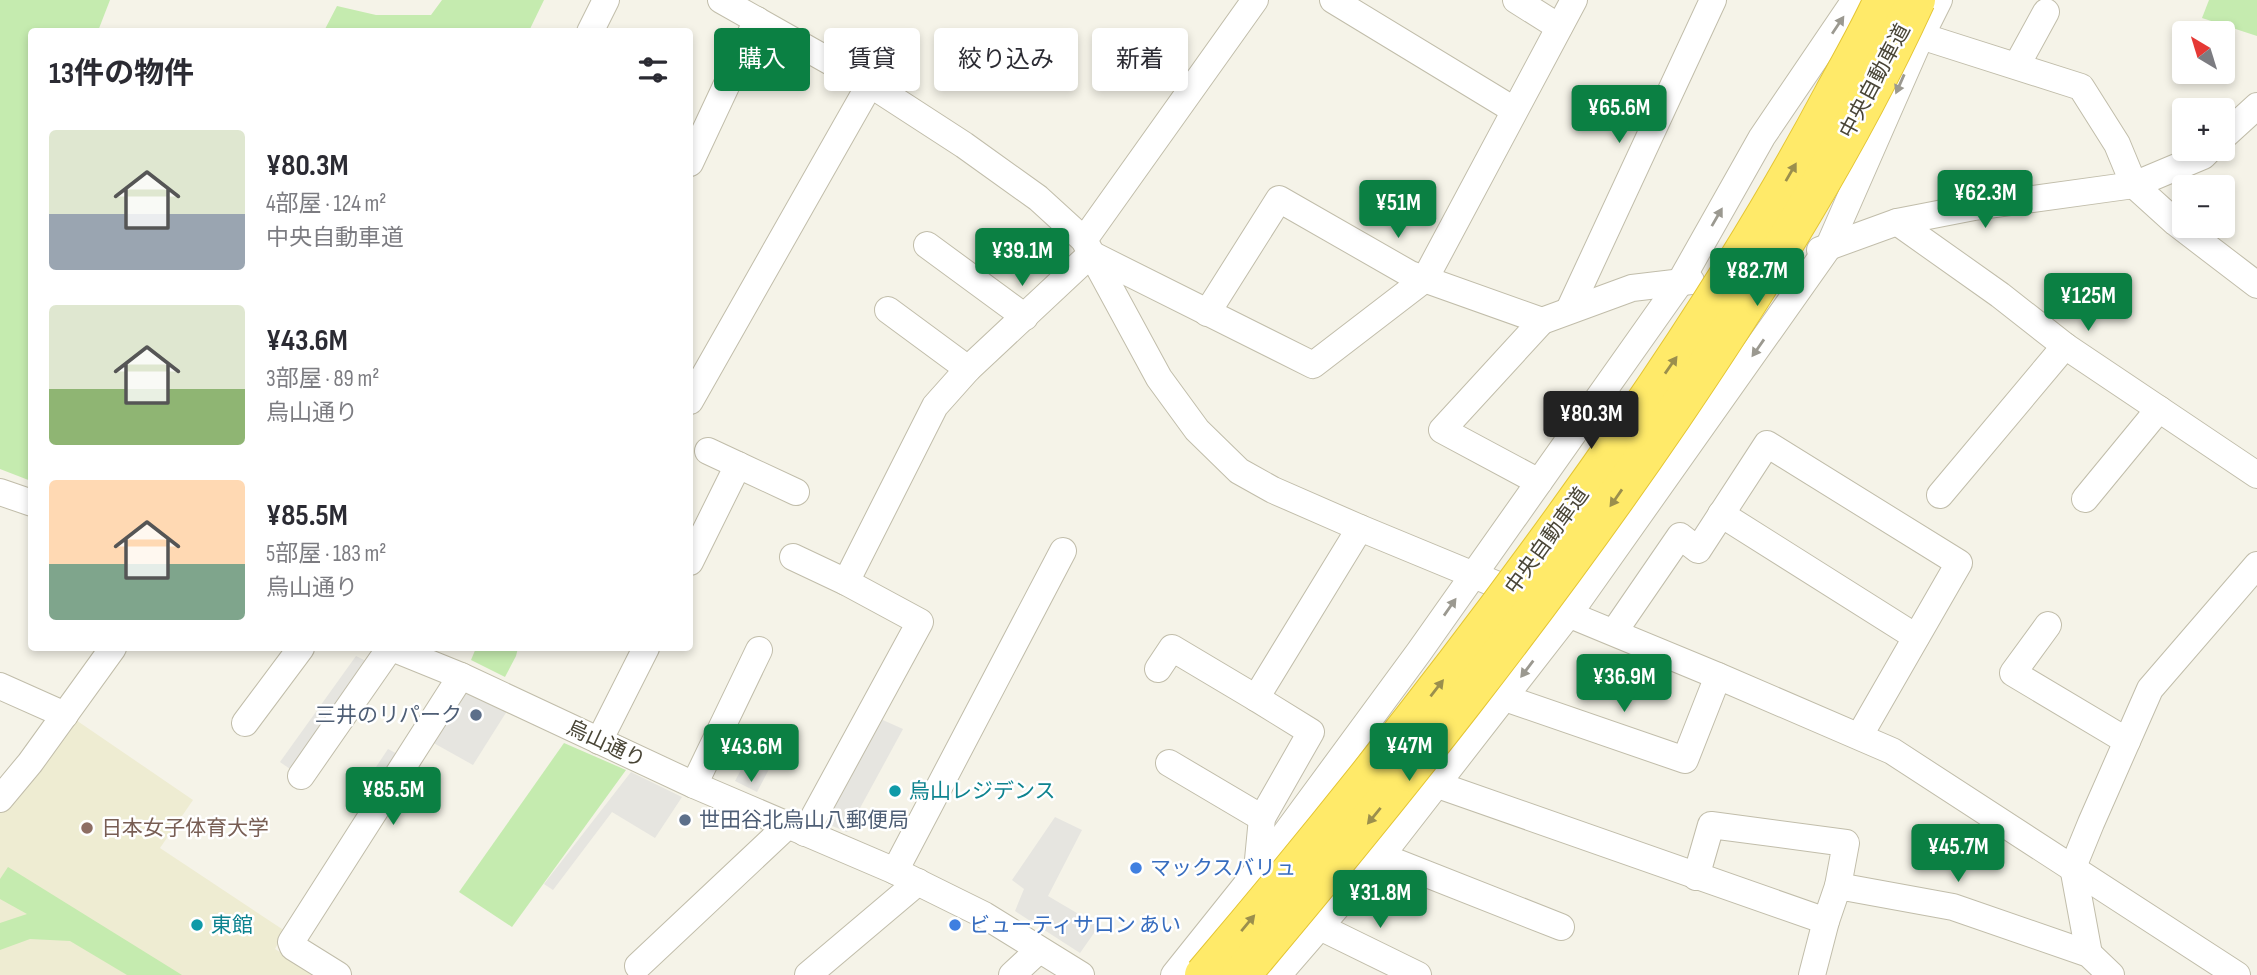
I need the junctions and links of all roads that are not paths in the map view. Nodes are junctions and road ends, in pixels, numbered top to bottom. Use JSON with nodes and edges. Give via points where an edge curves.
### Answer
{"nodes":[{"id":1,"x":606,"y":0,"type":"edge"},
{"id":2,"x":721,"y":0,"type":"edge"},
{"id":3,"x":1255,"y":0,"type":"edge"},
{"id":4,"x":1333,"y":0,"type":"edge"},
{"id":5,"x":1516,"y":0,"type":"edge"},
{"id":6,"x":1574,"y":0,"type":"edge"},
{"id":7,"x":1713,"y":0,"type":"edge"},
{"id":8,"x":1855,"y":0,"type":"edge"},
{"id":9,"x":1883,"y":0,"type":"edge"},
{"id":10,"x":1939,"y":0,"type":"edge"},
{"id":11,"x":2046,"y":12,"type":"dead end"},
{"id":12,"x":1919,"y":18,"type":"edge"},
{"id":13,"x":757,"y":20,"type":"junction"},
{"id":14,"x":1559,"y":27,"type":"junction"},
{"id":15,"x":592,"y":28,"type":"edge"},
{"id":16,"x":824,"y":58,"type":"edge"},
{"id":17,"x":2017,"y":65,"type":"junction"},
{"id":18,"x":866,"y":91,"type":"edge"},
{"id":19,"x":881,"y":91,"type":"edge"},
{"id":20,"x":2255,"y":105,"type":"edge"},
{"id":21,"x":1514,"y":110,"type":"junction"},
{"id":22,"x":2235,"y":125,"type":"edge"},
{"id":23,"x":693,"y":157,"type":"edge"},
{"id":24,"x":2191,"y":161,"type":"edge"},
{"id":25,"x":2134,"y":185,"type":"junction"},
{"id":26,"x":1897,"y":222,"type":"junction"},
{"id":27,"x":927,"y":246,"type":"dead end"},
{"id":28,"x":1088,"y":247,"type":"junction"},
{"id":29,"x":1828,"y":248,"type":"junction"},
{"id":30,"x":1425,"y":279,"type":"junction"},
{"id":31,"x":1679,"y":284,"type":"junction"},
{"id":32,"x":2257,"y":285,"type":"edge"},
{"id":33,"x":888,"y":310,"type":"dead end"},
{"id":34,"x":1569,"y":310,"type":"junction"},
{"id":35,"x":1207,"y":313,"type":"junction"},
{"id":36,"x":1025,"y":317,"type":"junction"},
{"id":37,"x":1542,"y":321,"type":"junction"},
{"id":38,"x":2065,"y":346,"type":"junction"},
{"id":39,"x":968,"y":369,"type":"junction"},
{"id":40,"x":693,"y":396,"type":"edge"},
{"id":41,"x":2159,"y":409,"type":"junction"},
{"id":42,"x":708,"y":451,"type":"dead end"},
{"id":43,"x":738,"y":465,"type":"junction"},
{"id":44,"x":2257,"y":475,"type":"edge"},
{"id":45,"x":1539,"y":482,"type":"junction"},
{"id":46,"x":0,"y":492,"type":"edge"},
{"id":47,"x":796,"y":492,"type":"dead end"},
{"id":48,"x":1940,"y":495,"type":"dead end"},
{"id":49,"x":2085,"y":499,"type":"dead end"},
{"id":50,"x":28,"y":502,"type":"edge"},
{"id":51,"x":1721,"y":514,"type":"junction"},
{"id":52,"x":1360,"y":528,"type":"junction"},
{"id":53,"x":1063,"y":551,"type":"dead end"},
{"id":54,"x":693,"y":556,"type":"edge"},
{"id":55,"x":793,"y":557,"type":"dead end"},
{"id":56,"x":2257,"y":565,"type":"edge"},
{"id":57,"x":1472,"y":575,"type":"junction"},
{"id":58,"x":846,"y":582,"type":"junction"},
{"id":59,"x":1569,"y":614,"type":"junction"},
{"id":60,"x":2048,"y":625,"type":"dead end"},
{"id":61,"x":1614,"y":632,"type":"junction"},
{"id":62,"x":1916,"y":637,"type":"junction"},
{"id":63,"x":1172,"y":648,"type":"dead end"},
{"id":64,"x":759,"y":650,"type":"dead end"},
{"id":65,"x":111,"y":651,"type":"edge"},
{"id":66,"x":298,"y":651,"type":"edge"},
{"id":67,"x":389,"y":651,"type":"edge"},
{"id":68,"x":398,"y":651,"type":"edge"},
{"id":69,"x":644,"y":651,"type":"edge"},
{"id":70,"x":461,"y":676,"type":"junction"},
{"id":71,"x":1718,"y":676,"type":"junction"},
{"id":72,"x":0,"y":686,"type":"edge"},
{"id":73,"x":1256,"y":698,"type":"junction"},
{"id":74,"x":1505,"y":698,"type":"junction"},
{"id":75,"x":65,"y":715,"type":"junction"},
{"id":76,"x":245,"y":723,"type":"dead end"},
{"id":77,"x":1860,"y":735,"type":"junction"},
{"id":78,"x":599,"y":741,"type":"junction"},
{"id":79,"x":2127,"y":741,"type":"junction"},
{"id":80,"x":1169,"y":763,"type":"dead end"},
{"id":81,"x":301,"y":775,"type":"dead end"},
{"id":82,"x":694,"y":785,"type":"junction"},
{"id":83,"x":1438,"y":785,"type":"junction"},
{"id":84,"x":0,"y":799,"type":"edge"},
{"id":85,"x":1262,"y":818,"type":"junction"},
{"id":86,"x":796,"y":829,"type":"junction"},
{"id":87,"x":1381,"y":856,"type":"junction"},
{"id":88,"x":1262,"y":865,"type":"junction"},
{"id":89,"x":2073,"y":867,"type":"junction"},
{"id":90,"x":907,"y":876,"type":"junction"},
{"id":91,"x":1696,"y":877,"type":"junction"},
{"id":92,"x":1838,"y":886,"type":"junction"},
{"id":93,"x":1826,"y":921,"type":"junction"},
{"id":94,"x":1320,"y":927,"type":"junction"},
{"id":95,"x":1562,"y":927,"type":"dead end"},
{"id":96,"x":1039,"y":950,"type":"junction"},
{"id":97,"x":2089,"y":954,"type":"junction"},
{"id":98,"x":638,"y":966,"type":"dead end"},
{"id":99,"x":338,"y":975,"type":"edge"},
{"id":100,"x":808,"y":975,"type":"edge"},
{"id":101,"x":1012,"y":975,"type":"edge"},
{"id":102,"x":1082,"y":975,"type":"edge"},
{"id":103,"x":1174,"y":975,"type":"edge"},
{"id":104,"x":1204,"y":975,"type":"edge"},
{"id":105,"x":1241,"y":975,"type":"edge"},
{"id":106,"x":1278,"y":975,"type":"edge"},
{"id":107,"x":1418,"y":975,"type":"edge"},
{"id":108,"x":1812,"y":975,"type":"edge"},
{"id":109,"x":2111,"y":975,"type":"edge"},
{"id":110,"x":2237,"y":975,"type":"edge"}],
"edges":[{"from":1,"to":15,"type":"street"},
{"from":2,"to":13,"type":"street"},
{"from":3,"to":28,"type":"street"},
{"from":4,"to":21,"type":"street"},
{"from":5,"to":14,"type":"street"},
{"from":6,"to":14,"type":"street"},
{"from":7,"to":34,"type":"street"},
{"from":31,"to":8,"type":"street","one_way":true,"via":[[1762,137]]},
{"from":104,"to":9,"type":"highway","name":"中央自動車道","one_way":true,"bridge":true,"via":[[1438,687],[1610,453],[1756,233]]},
{"from":10,"to":12,"type":"street"},
{"from":11,"to":17,"type":"street"},
{"from":12,"to":17,"type":"street"},
{"from":12,"to":29,"type":"street","one_way":true},
{"from":12,"to":105,"type":"highway","name":"中央自動車道","one_way":true,"bridge":true,"via":[[1782,248],[1634,472],[1460,707]]},
{"from":13,"to":16,"type":"street"},
{"from":13,"to":23,"type":"street"},
{"from":14,"to":21,"type":"street"},
{"from":17,"to":25,"type":"street","via":[[2081,87],[2117,144]]},
{"from":18,"to":40,"type":"street"},
{"from":19,"to":28,"type":"street","via":[[1038,198]]},
{"from":20,"to":22,"type":"street"},
{"from":21,"to":30,"type":"street"},
{"from":24,"to":25,"type":"street"},
{"from":25,"to":26,"type":"street"},
{"from":25,"to":32,"type":"street"},
{"from":26,"to":29,"type":"street"},
{"from":26,"to":38,"type":"street"},
{"from":27,"to":36,"type":"street"},
{"from":28,"to":35,"type":"street"},
{"from":28,"to":36,"type":"street"},
{"from":28,"to":52,"type":"street","via":[[1158,378],[1197,430],[1239,471]]},
{"from":29,"to":31,"type":"street"},
{"from":29,"to":59,"type":"street","one_way":true},
{"from":30,"to":35,"type":"street","via":[[1313,365]]},
{"from":30,"to":35,"type":"street","via":[[1279,199]]},
{"from":30,"to":37,"type":"street"},
{"from":31,"to":34,"type":"street","via":[[1632,288]]},
{"from":31,"to":45,"type":"street"},
{"from":33,"to":39,"type":"street"},
{"from":34,"to":37,"type":"street"},
{"from":36,"to":39,"type":"street"},
{"from":37,"to":45,"type":"street","via":[[1442,430]]},
{"from":38,"to":41,"type":"street"},
{"from":38,"to":48,"type":"street"},
{"from":39,"to":58,"type":"street","via":[[935,406]]},
{"from":41,"to":44,"type":"street"},
{"from":41,"to":49,"type":"street"},
{"from":42,"to":43,"type":"street"},
{"from":43,"to":47,"type":"street"},
{"from":43,"to":54,"type":"street"},
{"from":45,"to":57,"type":"street"},
{"from":46,"to":50,"type":"street"},
{"from":51,"to":61,"type":"street","via":[[1698,550],[1680,536]]},
{"from":51,"to":62,"type":"street"},
{"from":51,"to":62,"type":"street","via":[[1767,444],[1959,563]]},
{"from":52,"to":57,"type":"street"},
{"from":52,"to":73,"type":"street"},
{"from":53,"to":90,"type":"street"},
{"from":55,"to":58,"type":"street"},
{"from":56,"to":79,"type":"street","via":[[2150,689]]},
{"from":57,"to":59,"type":"street"},
{"from":88,"to":57,"type":"street","one_way":true},
{"from":58,"to":86,"type":"street","via":[[920,622]]},
{"from":59,"to":61,"type":"street"},
{"from":59,"to":74,"type":"street","one_way":true},
{"from":60,"to":79,"type":"street","via":[[2013,673]]},
{"from":61,"to":71,"type":"street"},
{"from":62,"to":77,"type":"street"},
{"from":63,"to":73,"type":"street"},
{"from":64,"to":82,"type":"street"},
{"from":65,"to":75,"type":"street"},
{"from":66,"to":76,"type":"street"},
{"from":67,"to":81,"type":"street"},
{"from":68,"to":70,"type":"street","name":"烏山通り"},
{"from":69,"to":78,"type":"street"},
{"from":70,"to":78,"type":"street","name":"烏山通り"},
{"from":70,"to":99,"type":"street","via":[[292,942]]},
{"from":71,"to":74,"type":"street","via":[[1685,760]]},
{"from":71,"to":77,"type":"street"},
{"from":72,"to":75,"type":"street"},
{"from":73,"to":85,"type":"street","via":[[1311,732]]},
{"from":74,"to":83,"type":"street"},
{"from":75,"to":84,"type":"street"},
{"from":77,"to":89,"type":"street"},
{"from":78,"to":82,"type":"street","name":"烏山通り"},
{"from":79,"to":89,"type":"street"},
{"from":80,"to":85,"type":"street"},
{"from":82,"to":86,"type":"street","name":"烏山通り"},
{"from":83,"to":87,"type":"street"},
{"from":83,"to":91,"type":"street"},
{"from":85,"to":88,"type":"street"},
{"from":86,"to":90,"type":"street","name":"烏山通り"},
{"from":86,"to":98,"type":"street"},
{"from":87,"to":94,"type":"street"},
{"from":87,"to":95,"type":"street"},
{"from":88,"to":103,"type":"street"},
{"from":89,"to":97,"type":"street"},
{"from":89,"to":110,"type":"street"},
{"from":90,"to":96,"type":"street","name":"烏山通り","via":[[984,915]]},
{"from":90,"to":100,"type":"street"},
{"from":91,"to":92,"type":"street","via":[[1711,825],[1846,843]]},
{"from":91,"to":93,"type":"street"},
{"from":92,"to":93,"type":"street"},
{"from":92,"to":97,"type":"street","via":[[1953,907]]},
{"from":93,"to":108,"type":"street"},
{"from":94,"to":106,"type":"street"},
{"from":94,"to":107,"type":"street"},
{"from":96,"to":101,"type":"street"},
{"from":96,"to":102,"type":"street","name":"烏山通り"},
{"from":97,"to":109,"type":"street"}]}
